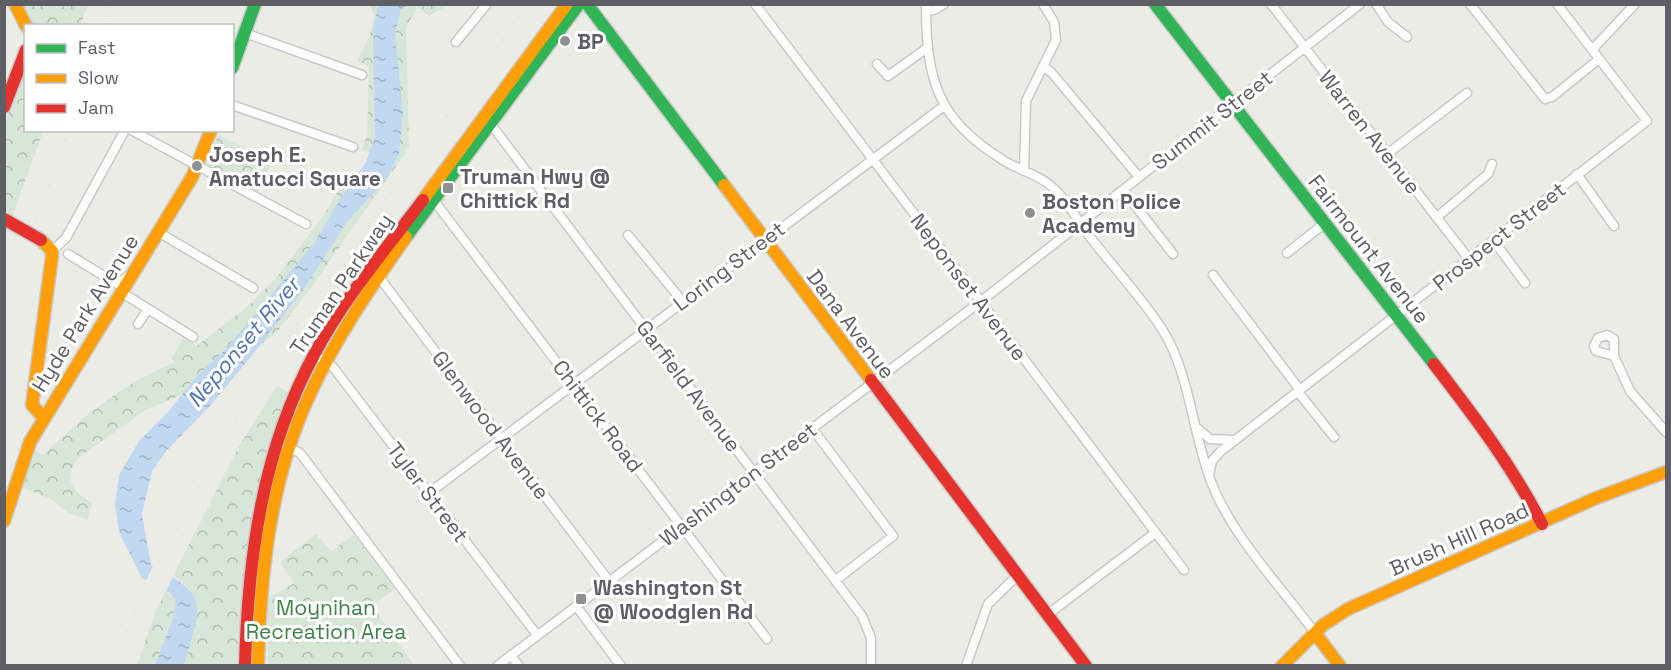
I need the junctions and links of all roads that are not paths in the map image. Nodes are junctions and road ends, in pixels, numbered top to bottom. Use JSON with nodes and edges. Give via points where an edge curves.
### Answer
{"nodes":[{"id":1,"x":15,"y":4,"type":"edge"},
{"id":2,"x":255,"y":4,"type":"edge"},
{"id":3,"x":487,"y":4,"type":"edge"},
{"id":4,"x":567,"y":4,"type":"edge"},
{"id":5,"x":579,"y":4,"type":"edge"},
{"id":6,"x":586,"y":4,"type":"edge"},
{"id":7,"x":755,"y":4,"type":"edge"},
{"id":8,"x":944,"y":4,"type":"edge"},
{"id":9,"x":1043,"y":4,"type":"edge"},
{"id":10,"x":1155,"y":4,"type":"edge"},
{"id":11,"x":1271,"y":4,"type":"edge"},
{"id":12,"x":1376,"y":4,"type":"edge"},
{"id":13,"x":1470,"y":4,"type":"edge"},
{"id":14,"x":1557,"y":4,"type":"edge"},
{"id":15,"x":1635,"y":4,"type":"edge"},
{"id":16,"x":1360,"y":5,"type":"edge"},
{"id":17,"x":926,"y":8,"type":"edge"},
{"id":18,"x":25,"y":24,"type":"edge"},
{"id":19,"x":245,"y":33,"type":"junction"},
{"id":20,"x":1407,"y":37,"type":"dead end"},
{"id":21,"x":456,"y":42,"type":"dead end"},
{"id":22,"x":927,"y":48,"type":"junction"},
{"id":23,"x":1305,"y":48,"type":"junction"},
{"id":24,"x":1592,"y":50,"type":"junction"},
{"id":25,"x":24,"y":55,"type":"edge"},
{"id":26,"x":1599,"y":59,"type":"junction"},
{"id":27,"x":234,"y":63,"type":"edge"},
{"id":28,"x":877,"y":64,"type":"dead end"},
{"id":29,"x":1043,"y":66,"type":"junction"},
{"id":30,"x":362,"y":75,"type":"dead end"},
{"id":31,"x":1467,"y":93,"type":"dead end"},
{"id":32,"x":1232,"y":104,"type":"junction"},
{"id":33,"x":234,"y":106,"type":"edge"},
{"id":34,"x":944,"y":106,"type":"junction"},
{"id":35,"x":4,"y":107,"type":"edge"},
{"id":36,"x":487,"y":119,"type":"junction"},
{"id":37,"x":124,"y":132,"type":"edge"},
{"id":38,"x":135,"y":132,"type":"edge"},
{"id":39,"x":209,"y":132,"type":"edge"},
{"id":40,"x":353,"y":147,"type":"dead end"},
{"id":41,"x":1387,"y":154,"type":"junction"},
{"id":42,"x":872,"y":159,"type":"junction"},
{"id":43,"x":1492,"y":164,"type":"dead end"},
{"id":44,"x":197,"y":166,"type":"junction"},
{"id":45,"x":1024,"y":171,"type":"junction"},
{"id":46,"x":1577,"y":174,"type":"junction"},
{"id":47,"x":1139,"y":177,"type":"junction"},
{"id":48,"x":1123,"y":190,"type":"junction"},
{"id":49,"x":431,"y":197,"type":"junction"},
{"id":50,"x":1437,"y":217,"type":"junction"},
{"id":51,"x":4,"y":219,"type":"edge"},
{"id":52,"x":1080,"y":223,"type":"junction"},
{"id":53,"x":1324,"y":223,"type":"junction"},
{"id":54,"x":306,"y":224,"type":"dead end"},
{"id":55,"x":1614,"y":226,"type":"dead end"},
{"id":56,"x":158,"y":231,"type":"junction"},
{"id":57,"x":628,"y":236,"type":"dead end"},
{"id":58,"x":764,"y":240,"type":"junction"},
{"id":59,"x":1493,"y":240,"type":"junction"},
{"id":60,"x":52,"y":251,"type":"junction"},
{"id":61,"x":1287,"y":253,"type":"dead end"},
{"id":62,"x":68,"y":254,"type":"dead end"},
{"id":63,"x":1173,"y":254,"type":"dead end"},
{"id":64,"x":1469,"y":259,"type":"junction"},
{"id":65,"x":132,"y":273,"type":"junction"},
{"id":66,"x":375,"y":273,"type":"junction"},
{"id":67,"x":1213,"y":274,"type":"dead end"},
{"id":68,"x":1525,"y":283,"type":"dead end"},
{"id":69,"x":253,"y":288,"type":"dead end"},
{"id":70,"x":121,"y":292,"type":"junction"},
{"id":71,"x":683,"y":302,"type":"junction"},
{"id":72,"x":980,"y":302,"type":"junction"},
{"id":73,"x":148,"y":309,"type":"junction"},
{"id":74,"x":1396,"y":316,"type":"junction"},
{"id":75,"x":138,"y":324,"type":"dead end"},
{"id":76,"x":646,"y":329,"type":"junction"},
{"id":77,"x":193,"y":337,"type":"dead end"},
{"id":78,"x":1614,"y":356,"type":"dead end"},
{"id":79,"x":320,"y":357,"type":"junction"},
{"id":80,"x":872,"y":383,"type":"junction"},
{"id":81,"x":573,"y":384,"type":"junction"},
{"id":82,"x":1299,"y":391,"type":"junction"},
{"id":83,"x":44,"y":418,"type":"junction"},
{"id":84,"x":1193,"y":424,"type":"junction"},
{"id":85,"x":812,"y":428,"type":"junction"},
{"id":86,"x":1666,"y":432,"type":"edge"},
{"id":87,"x":1334,"y":437,"type":"dead end"},
{"id":88,"x":501,"y":439,"type":"junction"},
{"id":89,"x":1237,"y":439,"type":"junction"},
{"id":90,"x":277,"y":441,"type":"junction"},
{"id":91,"x":290,"y":446,"type":"junction"},
{"id":92,"x":754,"y":472,"type":"junction"},
{"id":93,"x":1666,"y":472,"type":"edge"},
{"id":94,"x":1209,"y":477,"type":"junction"},
{"id":95,"x":429,"y":493,"type":"junction"},
{"id":96,"x":4,"y":521,"type":"edge"},
{"id":97,"x":1542,"y":524,"type":"junction"},
{"id":98,"x":681,"y":527,"type":"junction"},
{"id":99,"x":1155,"y":533,"type":"junction"},
{"id":100,"x":1184,"y":570,"type":"dead end"},
{"id":101,"x":1017,"y":576,"type":"junction"},
{"id":102,"x":836,"y":580,"type":"junction"},
{"id":103,"x":609,"y":581,"type":"junction"},
{"id":104,"x":576,"y":606,"type":"junction"},
{"id":105,"x":1047,"y":615,"type":"junction"},
{"id":106,"x":1315,"y":633,"type":"junction"},
{"id":107,"x":537,"y":635,"type":"junction"},
{"id":108,"x":767,"y":639,"type":"dead end"},
{"id":109,"x":511,"y":655,"type":"junction"},
{"id":110,"x":245,"y":666,"type":"edge"},
{"id":111,"x":258,"y":666,"type":"edge"},
{"id":112,"x":460,"y":666,"type":"edge"},
{"id":113,"x":497,"y":666,"type":"edge"},
{"id":114,"x":519,"y":666,"type":"edge"},
{"id":115,"x":621,"y":666,"type":"edge"},
{"id":116,"x":871,"y":666,"type":"edge"},
{"id":117,"x":966,"y":666,"type":"edge"},
{"id":118,"x":1086,"y":666,"type":"edge"},
{"id":119,"x":1282,"y":666,"type":"edge"},
{"id":120,"x":1340,"y":666,"type":"edge"}],
"edges":[{"from":1,"to":18,"type":"main road"},
{"from":2,"to":19,"type":"main road"},
{"from":3,"to":21,"type":"street"},
{"from":4,"to":36,"type":"main road","name":"Truman Parkway"},
{"from":5,"to":36,"type":"main road","name":"Truman Parkway"},
{"from":6,"to":58,"type":"main road","name":"Dana Avenue"},
{"from":7,"to":42,"type":"street","name":"Neponset Avenue"},
{"from":8,"to":17,"type":"street","via":[[934,10]]},
{"from":9,"to":29,"type":"street","via":[[1057,35]]},
{"from":10,"to":32,"type":"main road","name":"Fairmount Avenue"},
{"from":11,"to":23,"type":"street","name":"Warren Avenue"},
{"from":12,"to":20,"type":"street","via":[[1388,22]]},
{"from":13,"to":26,"type":"street","via":[[1545,99]]},
{"from":14,"to":24,"type":"street"},
{"from":15,"to":24,"type":"street"},
{"from":16,"to":23,"type":"street","name":"Summit Street"},
{"from":17,"to":22,"type":"street"},
{"from":19,"to":27,"type":"main road"},
{"from":19,"to":30,"type":"street"},
{"from":22,"to":28,"type":"street","via":[[888,76]]},
{"from":22,"to":34,"type":"street"},
{"from":23,"to":32,"type":"street","name":"Summit Street"},
{"from":23,"to":41,"type":"street","name":"Warren Avenue"},
{"from":24,"to":26,"type":"street"},
{"from":25,"to":35,"type":"main road"},
{"from":26,"to":46,"type":"street","name":"Prospect Street","via":[[1647,121]]},
{"from":29,"to":45,"type":"street","via":[[1026,101]]},
{"from":29,"to":47,"type":"street"},
{"from":31,"to":41,"type":"street"},
{"from":32,"to":47,"type":"street","name":"Summit Street"},
{"from":32,"to":53,"type":"main road","name":"Fairmount Avenue"},
{"from":33,"to":40,"type":"street"},
{"from":34,"to":42,"type":"street","name":"Loring Street"},
{"from":34,"to":45,"type":"street","via":[[973,140]]},
{"from":36,"to":49,"type":"main road","name":"Truman Parkway"},
{"from":36,"to":76,"type":"street","name":"Garfield Avenue"},
{"from":37,"to":60,"type":"street","via":[[66,238]]},
{"from":38,"to":44,"type":"street"},
{"from":39,"to":44,"type":"main road","name":"Hyde Park Avenue"},
{"from":41,"to":50,"type":"street","name":"Warren Avenue"},
{"from":42,"to":58,"type":"street","name":"Loring Street"},
{"from":42,"to":72,"type":"street","name":"Neponset Avenue"},
{"from":43,"to":50,"type":"street","via":[[1488,174]]},
{"from":44,"to":54,"type":"street"},
{"from":44,"to":56,"type":"main road","name":"Hyde Park Avenue"},
{"from":45,"to":52,"type":"street","via":[[1050,185]]},
{"from":46,"to":55,"type":"street"},
{"from":46,"to":59,"type":"street","name":"Prospect Street"},
{"from":47,"to":48,"type":"street","name":"Summit Street"},
{"from":48,"to":52,"type":"street","name":"Summit Street"},
{"from":48,"to":63,"type":"street"},
{"from":49,"to":66,"type":"main road","name":"Truman Parkway"},
{"from":49,"to":81,"type":"street","name":"Chittick Road"},
{"from":50,"to":64,"type":"street","name":"Warren Avenue"},
{"from":51,"to":60,"type":"main road","bridge":true,"via":[[41,240]]},
{"from":52,"to":72,"type":"street","name":"Summit Street"},
{"from":52,"to":84,"type":"street","via":[[1166,336],[1179,366]]},
{"from":53,"to":61,"type":"street"},
{"from":53,"to":74,"type":"main road","name":"Fairmount Avenue"},
{"from":56,"to":65,"type":"main road","name":"Hyde Park Avenue"},
{"from":56,"to":69,"type":"street"},
{"from":57,"to":71,"type":"street"},
{"from":58,"to":71,"type":"street","name":"Loring Street"},
{"from":58,"to":80,"type":"main road","name":"Dana Avenue"},
{"from":59,"to":64,"type":"street","name":"Prospect Street"},
{"from":59,"to":68,"type":"street"},
{"from":60,"to":83,"type":"main road","via":[[32,405]]},
{"from":62,"to":65,"type":"street","via":[[117,284]]},
{"from":64,"to":74,"type":"street","name":"Prospect Street"},
{"from":65,"to":70,"type":"main road","name":"Hyde Park Avenue"},
{"from":66,"to":79,"type":"main road","name":"Truman Parkway"},
{"from":66,"to":88,"type":"street","name":"Glenwood Avenue"},
{"from":67,"to":82,"type":"street"},
{"from":70,"to":73,"type":"street"},
{"from":70,"to":83,"type":"main road","name":"Hyde Park Avenue"},
{"from":71,"to":76,"type":"street","name":"Loring Street"},
{"from":72,"to":80,"type":"street","name":"Washington Street"},
{"from":72,"to":99,"type":"street","name":"Neponset Avenue"},
{"from":73,"to":75,"type":"street"},
{"from":73,"to":77,"type":"street"},
{"from":74,"to":82,"type":"street","name":"Prospect Street"},
{"from":74,"to":97,"type":"main road","name":"Fairmount Avenue","via":[[1497,446]]},
{"from":76,"to":81,"type":"street","name":"Loring Street"},
{"from":76,"to":92,"type":"street","name":"Garfield Avenue"},
{"from":78,"to":86,"type":"street","via":[[1633,394]]},
{"from":79,"to":90,"type":"main road","name":"Truman Parkway","via":[[297,389]]},
{"from":79,"to":91,"type":"main road","name":"Truman Parkway"},
{"from":79,"to":95,"type":"street","name":"Tyler Street"},
{"from":80,"to":85,"type":"street","name":"Washington Street"},
{"from":80,"to":101,"type":"main road","name":"Dana Avenue"},
{"from":81,"to":88,"type":"street","name":"Loring Street"},
{"from":81,"to":98,"type":"street","name":"Chittick Road"},
{"from":82,"to":87,"type":"street"},
{"from":82,"to":89,"type":"street","name":"Prospect Street"},
{"from":83,"to":96,"type":"main road","name":"Hyde Park Avenue","via":[[22,461]]},
{"from":84,"to":89,"type":"street","via":[[1210,439]]},
{"from":84,"to":94,"type":"street"},
{"from":85,"to":92,"type":"street","name":"Washington Street"},
{"from":85,"to":102,"type":"street","via":[[893,536]]},
{"from":88,"to":95,"type":"street","name":"Loring Street"},
{"from":88,"to":103,"type":"street","name":"Glenwood Avenue"},
{"from":89,"to":94,"type":"street","name":"Prospect Street","via":[[1214,458]]},
{"from":90,"to":91,"type":"street"},
{"from":90,"to":110,"type":"main road","name":"Truman Parkway","via":[[252,548]]},
{"from":91,"to":111,"type":"main road","name":"Truman Parkway","via":[[266,547]]},
{"from":91,"to":112,"type":"street","via":[[300,453]]},
{"from":92,"to":98,"type":"street","name":"Washington Street"},
{"from":92,"to":102,"type":"street","name":"Garfield Avenue"},
{"from":93,"to":97,"type":"main road","name":"Brush Hill Road","via":[[1620,488]]},
{"from":94,"to":106,"type":"street","via":[[1235,525]]},
{"from":95,"to":107,"type":"street","name":"Tyler Street"},
{"from":97,"to":106,"type":"main road","name":"Brush Hill Road","via":[[1348,609]]},
{"from":98,"to":103,"type":"street","name":"Washington Street"},
{"from":98,"to":108,"type":"street","name":"Chittick Road"},
{"from":99,"to":100,"type":"street","name":"Neponset Avenue"},
{"from":99,"to":105,"type":"street"},
{"from":101,"to":105,"type":"main road","name":"Dana Avenue"},
{"from":101,"to":117,"type":"street","via":[[988,604]]},
{"from":102,"to":116,"type":"street","name":"Garfield Avenue","via":[[868,626]]},
{"from":103,"to":104,"type":"street","name":"Washington Street"},
{"from":104,"to":107,"type":"street","name":"Washington Street"},
{"from":104,"to":115,"type":"street"},
{"from":105,"to":118,"type":"main road","name":"Dana Avenue"},
{"from":106,"to":119,"type":"main road","name":"Brush Hill Road"},
{"from":106,"to":120,"type":"main road"},
{"from":107,"to":109,"type":"street","name":"Washington Street"},
{"from":109,"to":113,"type":"street","name":"Washington Street"},
{"from":109,"to":114,"type":"street"}]}
